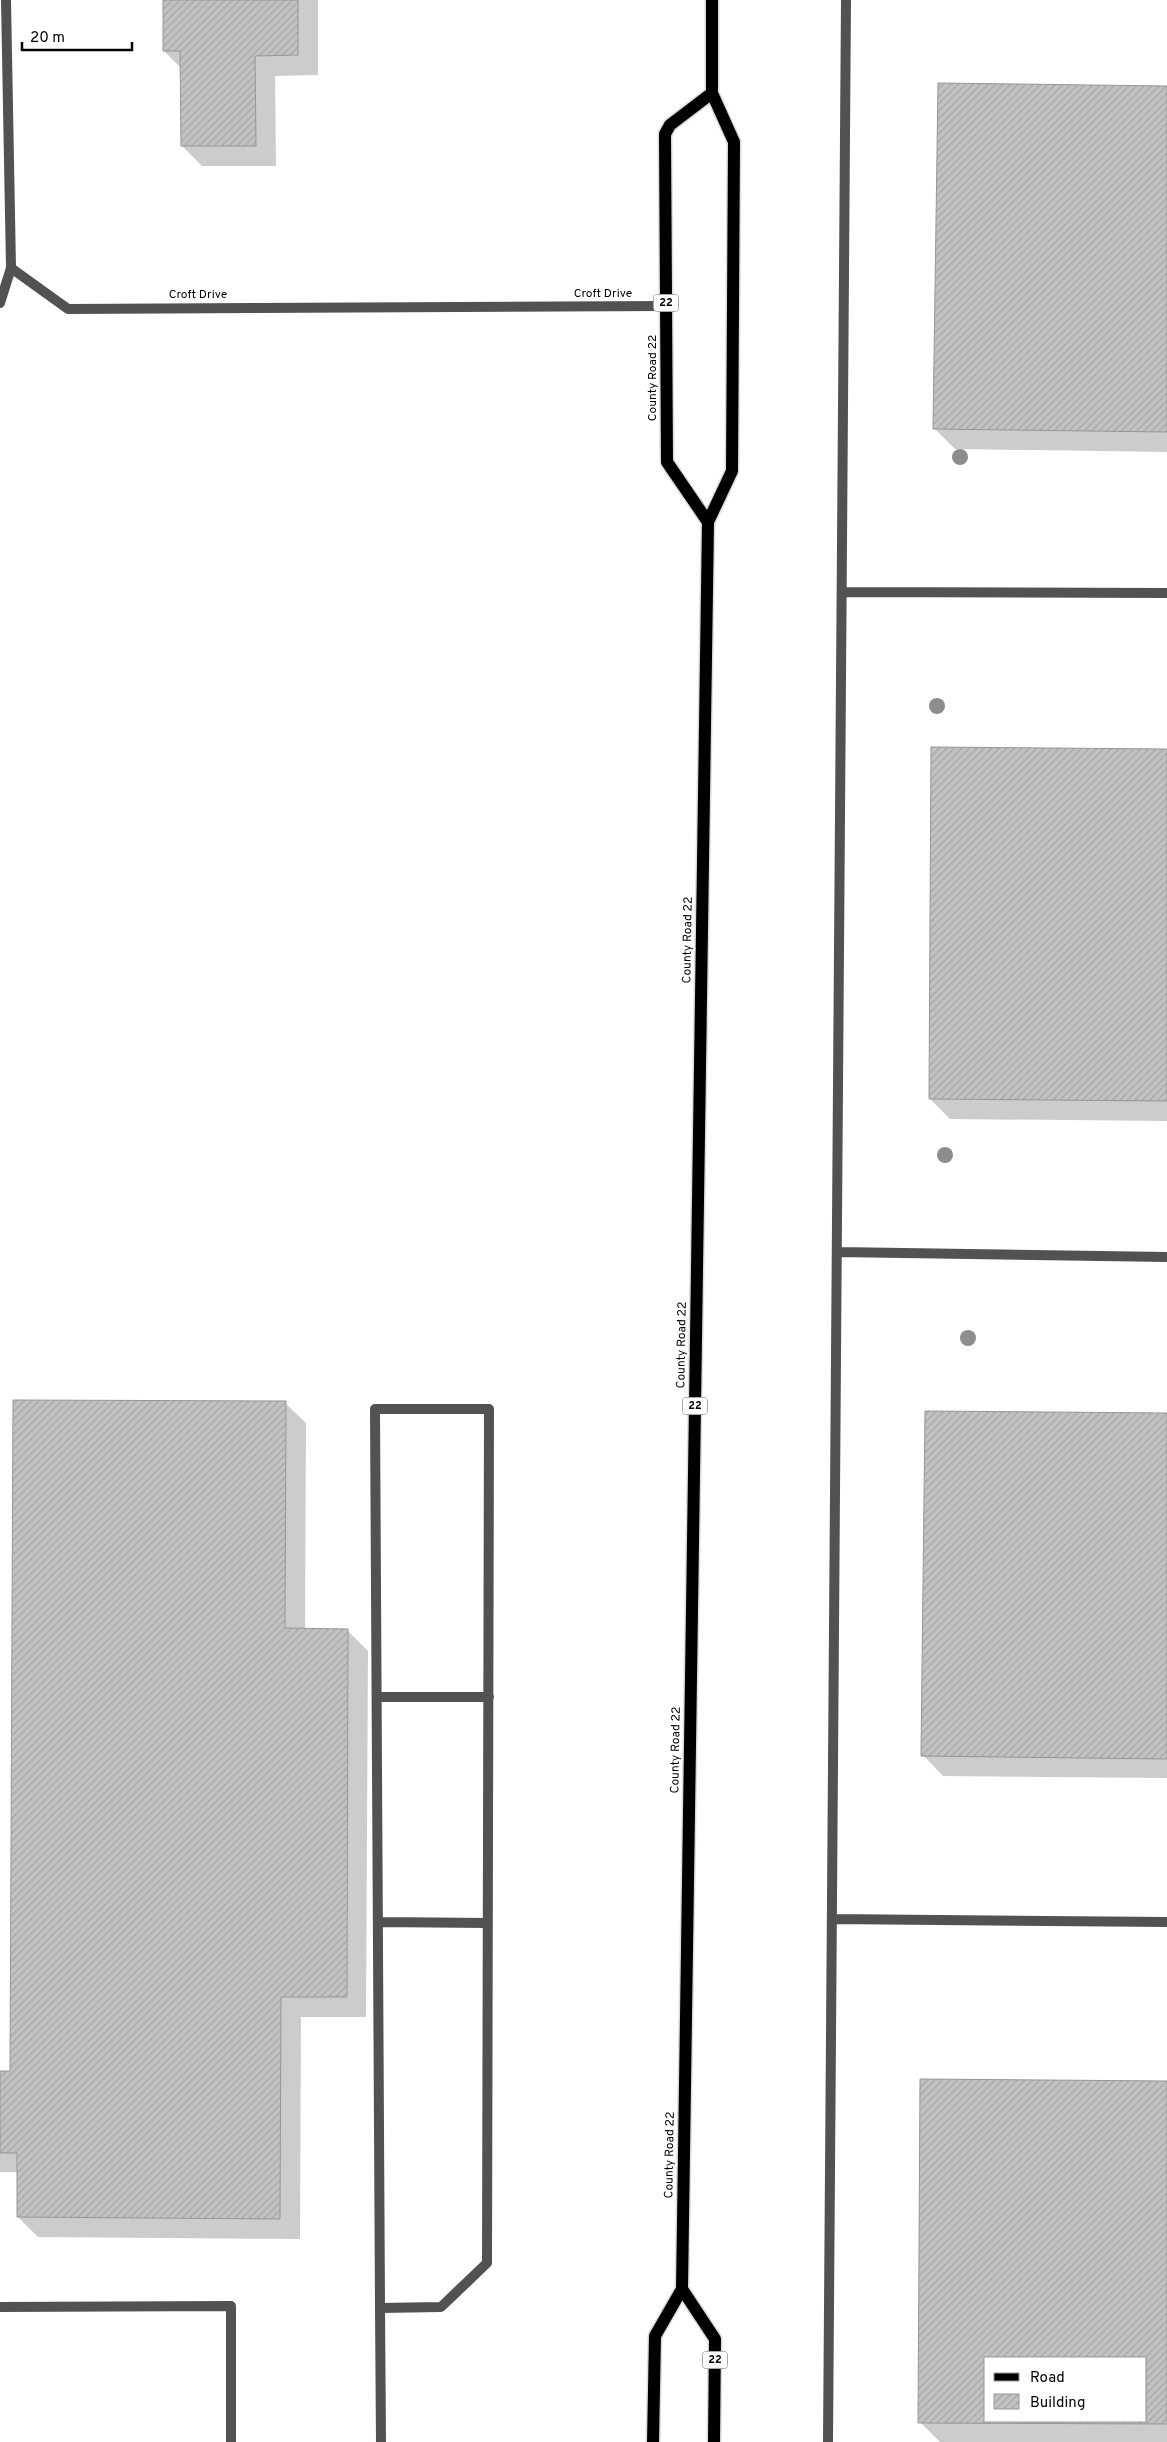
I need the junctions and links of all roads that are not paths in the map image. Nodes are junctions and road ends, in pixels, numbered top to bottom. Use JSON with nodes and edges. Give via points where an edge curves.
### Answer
{"nodes":[{"id":1,"x":6,"y":0,"type":"edge"},
{"id":2,"x":712,"y":0,"type":"edge"},
{"id":3,"x":846,"y":0,"type":"edge"},
{"id":4,"x":712,"y":93,"type":"junction"},
{"id":5,"x":11,"y":268,"type":"junction"},
{"id":6,"x":0,"y":303,"type":"edge"},
{"id":7,"x":666,"y":306,"type":"junction"},
{"id":8,"x":708,"y":522,"type":"junction"},
{"id":9,"x":842,"y":592,"type":"junction"},
{"id":10,"x":1167,"y":593,"type":"edge"},
{"id":11,"x":837,"y":1252,"type":"junction"},
{"id":12,"x":1167,"y":1256,"type":"edge"},
{"id":13,"x":377,"y":1697,"type":"junction"},
{"id":14,"x":489,"y":1697,"type":"junction"},
{"id":15,"x":832,"y":1919,"type":"junction"},
{"id":16,"x":378,"y":1922,"type":"junction"},
{"id":17,"x":1167,"y":1922,"type":"edge"},
{"id":18,"x":488,"y":1923,"type":"junction"},
{"id":19,"x":682,"y":2289,"type":"junction"},
{"id":20,"x":0,"y":2307,"type":"edge"},
{"id":21,"x":380,"y":2308,"type":"junction"},
{"id":22,"x":231,"y":2442,"type":"edge"},
{"id":23,"x":381,"y":2442,"type":"edge"},
{"id":24,"x":653,"y":2442,"type":"edge"},
{"id":25,"x":714,"y":2442,"type":"edge"},
{"id":26,"x":828,"y":2442,"type":"edge"}],
"edges":[{"from":1,"to":5,"type":"street"},
{"from":2,"to":4,"type":"main road","name":"County Road 22","number":"22"},
{"from":3,"to":9,"type":"street"},
{"from":4,"to":7,"type":"main road","name":"County Road 22","number":"22","via":[[670,125],[665,134]]},
{"from":4,"to":8,"type":"main road","name":"County Road 22","number":"22","via":[[734,142],[732,471]]},
{"from":5,"to":6,"type":"street"},
{"from":5,"to":7,"type":"street","name":"Croft Drive","via":[[68,308]]},
{"from":7,"to":8,"type":"main road","name":"County Road 22","number":"22","via":[[667,462]]},
{"from":8,"to":19,"type":"main road","name":"County Road 22","number":"22"},
{"from":9,"to":10,"type":"street"},
{"from":9,"to":11,"type":"street"},
{"from":11,"to":12,"type":"street"},
{"from":11,"to":15,"type":"street"},
{"from":13,"to":14,"type":"street"},
{"from":13,"to":14,"type":"street","via":[[375,1409],[489,1408]]},
{"from":13,"to":16,"type":"street"},
{"from":14,"to":18,"type":"street"},
{"from":15,"to":17,"type":"street"},
{"from":15,"to":26,"type":"street"},
{"from":16,"to":18,"type":"street"},
{"from":16,"to":21,"type":"street"},
{"from":18,"to":21,"type":"street","via":[[487,2263],[441,2307]]},
{"from":19,"to":24,"type":"main road","name":"County Road 22","number":"22","via":[[655,2336]]},
{"from":19,"to":25,"type":"main road","number":"22","via":[[715,2339]]},
{"from":20,"to":22,"type":"street","via":[[231,2306]]},
{"from":21,"to":23,"type":"street"}]}
